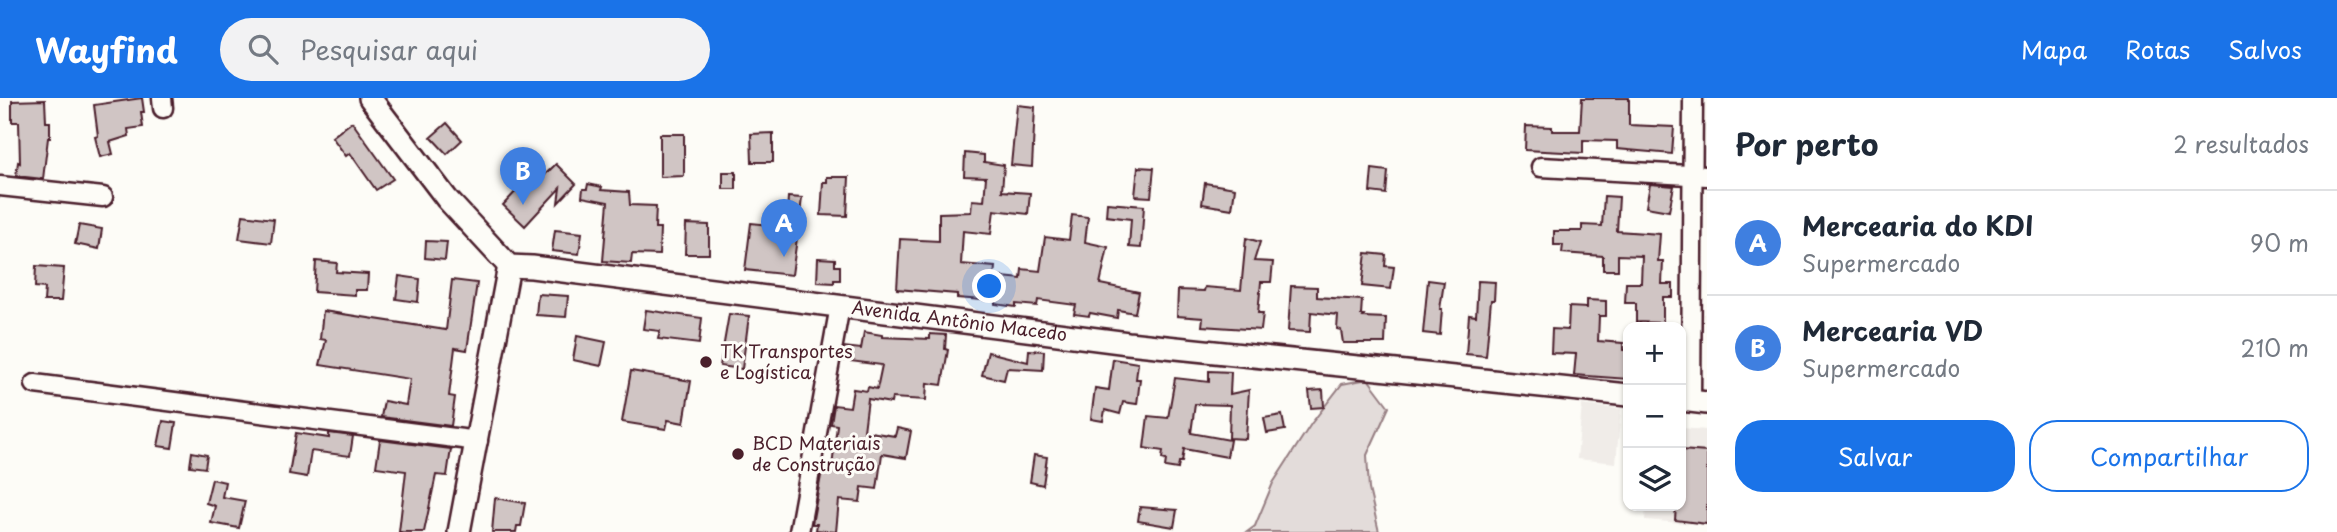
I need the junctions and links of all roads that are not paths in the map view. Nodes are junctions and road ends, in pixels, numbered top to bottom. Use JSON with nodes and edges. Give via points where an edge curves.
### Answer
{"nodes":[{"id":1,"x":370,"y":98,"type":"edge"},
{"id":2,"x":1693,"y":98,"type":"edge"},
{"id":3,"x":1541,"y":167,"type":"dead end"},
{"id":4,"x":1700,"y":175,"type":"edge"},
{"id":5,"x":0,"y":186,"type":"edge"},
{"id":6,"x":103,"y":197,"type":"dead end"},
{"id":7,"x":509,"y":266,"type":"junction"},
{"id":8,"x":840,"y":306,"type":"junction"},
{"id":9,"x":34,"y":384,"type":"dead end"},
{"id":10,"x":1623,"y":394,"type":"edge"},
{"id":11,"x":1693,"y":401,"type":"edge"},
{"id":12,"x":478,"y":440,"type":"junction"},
{"id":13,"x":459,"y":532,"type":"edge"},
{"id":14,"x":799,"y":532,"type":"edge"}],
"edges":[{"from":1,"to":7,"type":"street","via":[[447,199]]},
{"from":2,"to":4,"type":"street"},
{"from":3,"to":4,"type":"street"},
{"from":4,"to":11,"type":"street"},
{"from":5,"to":6,"type":"street"},
{"from":7,"to":8,"type":"street","name":"Avenida Antônio Macedo"},
{"from":7,"to":12,"type":"street"},
{"from":8,"to":10,"type":"street","name":"Avenida Antônio Macedo","via":[[1128,343]]},
{"from":8,"to":14,"type":"street"},
{"from":9,"to":12,"type":"street"},
{"from":12,"to":13,"type":"street"}]}
